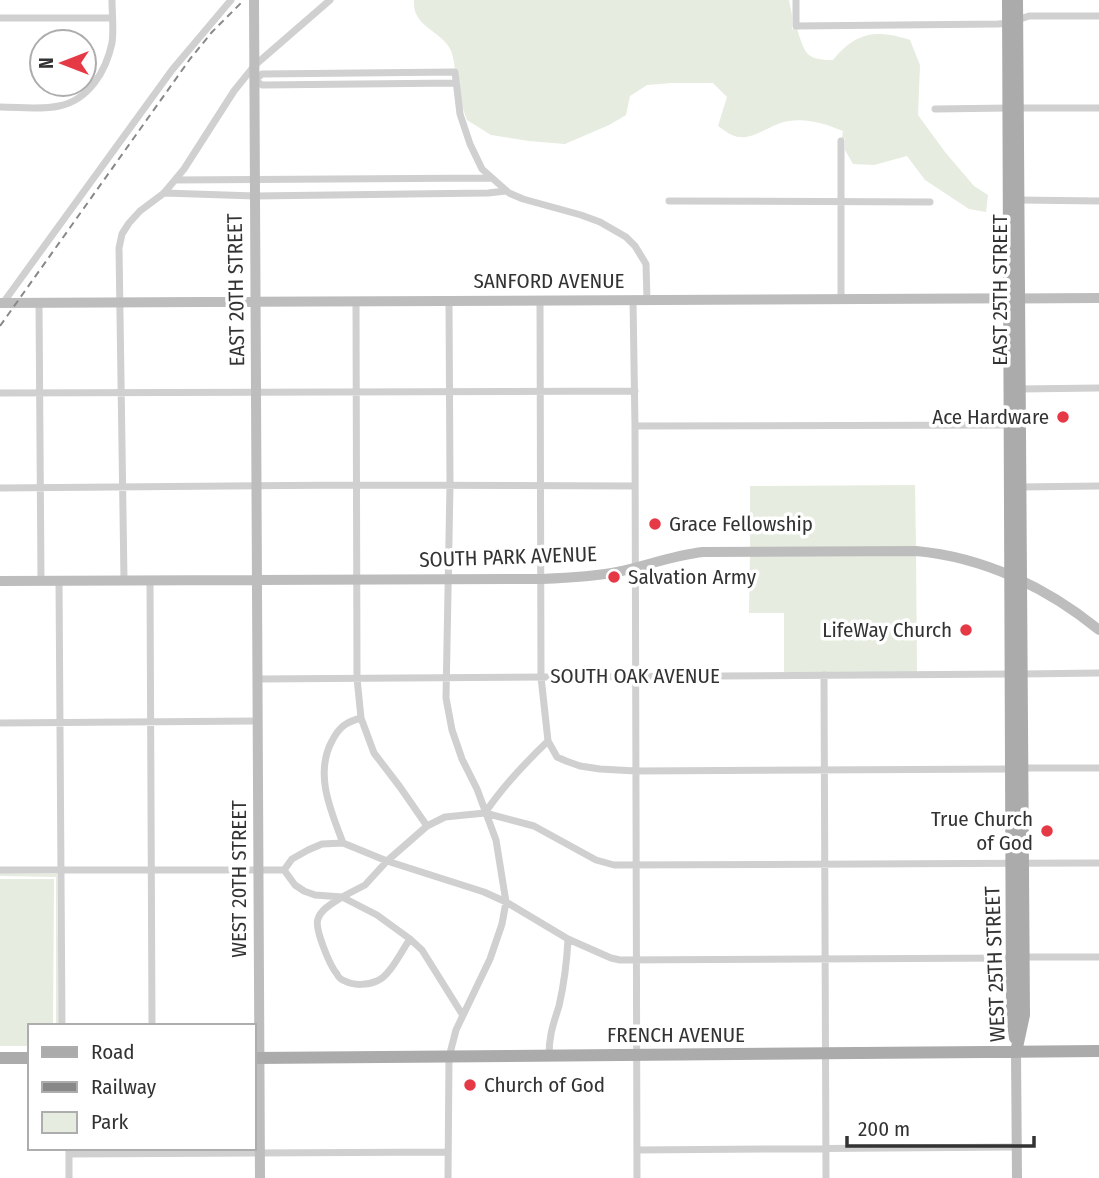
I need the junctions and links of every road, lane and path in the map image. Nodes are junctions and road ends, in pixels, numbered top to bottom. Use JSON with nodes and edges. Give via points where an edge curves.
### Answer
{"nodes":[{"id":1,"x":112,"y":0,"type":"edge"},
{"id":2,"x":231,"y":0,"type":"edge"},
{"id":3,"x":254,"y":0,"type":"edge"},
{"id":4,"x":330,"y":0,"type":"edge"},
{"id":5,"x":796,"y":0,"type":"edge"},
{"id":6,"x":1008,"y":0,"type":"edge"},
{"id":7,"x":1017,"y":0,"type":"edge"},
{"id":8,"x":1099,"y":16,"type":"edge"},
{"id":9,"x":0,"y":18,"type":"edge"},
{"id":10,"x":112,"y":18,"type":"junction"},
{"id":11,"x":1013,"y":21,"type":"junction"},
{"id":12,"x":255,"y":65,"type":"junction"},
{"id":13,"x":255,"y":80,"type":"junction"},
{"id":14,"x":456,"y":83,"type":"junction"},
{"id":15,"x":0,"y":107,"type":"edge"},
{"id":16,"x":1014,"y":108,"type":"junction"},
{"id":17,"x":1099,"y":108,"type":"edge"},
{"id":18,"x":934,"y":109,"type":"dead end"},
{"id":19,"x":841,"y":141,"type":"dead end"},
{"id":20,"x":491,"y":178,"type":"junction"},
{"id":21,"x":175,"y":180,"type":"junction"},
{"id":22,"x":255,"y":180,"type":"junction"},
{"id":23,"x":506,"y":191,"type":"junction"},
{"id":24,"x":164,"y":193,"type":"junction"},
{"id":25,"x":255,"y":196,"type":"junction"},
{"id":26,"x":1019,"y":200,"type":"junction"},
{"id":27,"x":668,"y":201,"type":"dead end"},
{"id":28,"x":841,"y":201,"type":"junction"},
{"id":29,"x":1099,"y":201,"type":"edge"},
{"id":30,"x":930,"y":202,"type":"dead end"},
{"id":31,"x":1015,"y":298,"type":"junction"},
{"id":32,"x":1099,"y":298,"type":"edge"},
{"id":33,"x":540,"y":300,"type":"junction"},
{"id":34,"x":633,"y":300,"type":"junction"},
{"id":35,"x":648,"y":300,"type":"junction"},
{"id":36,"x":841,"y":300,"type":"junction"},
{"id":37,"x":356,"y":301,"type":"junction"},
{"id":38,"x":449,"y":301,"type":"junction"},
{"id":39,"x":256,"y":302,"type":"junction"},
{"id":40,"x":2,"y":303,"type":"edge"},
{"id":41,"x":39,"y":303,"type":"junction"},
{"id":42,"x":120,"y":303,"type":"junction"},
{"id":43,"x":1099,"y":388,"type":"edge"},
{"id":44,"x":1020,"y":389,"type":"junction"},
{"id":45,"x":257,"y":391,"type":"junction"},
{"id":46,"x":356,"y":391,"type":"junction"},
{"id":47,"x":449,"y":391,"type":"junction"},
{"id":48,"x":540,"y":391,"type":"junction"},
{"id":49,"x":635,"y":391,"type":"junction"},
{"id":50,"x":122,"y":392,"type":"junction"},
{"id":51,"x":0,"y":393,"type":"edge"},
{"id":52,"x":39,"y":393,"type":"junction"},
{"id":53,"x":1011,"y":406,"type":"junction"},
{"id":54,"x":1011,"y":425,"type":"junction"},
{"id":55,"x":635,"y":426,"type":"junction"},
{"id":56,"x":1020,"y":440,"type":"junction"},
{"id":57,"x":257,"y":485,"type":"junction"},
{"id":58,"x":357,"y":485,"type":"junction"},
{"id":59,"x":450,"y":485,"type":"junction"},
{"id":60,"x":540,"y":485,"type":"junction"},
{"id":61,"x":122,"y":486,"type":"junction"},
{"id":62,"x":635,"y":486,"type":"junction"},
{"id":63,"x":1099,"y":486,"type":"edge"},
{"id":64,"x":40,"y":487,"type":"junction"},
{"id":65,"x":1020,"y":487,"type":"junction"},
{"id":66,"x":0,"y":488,"type":"edge"},
{"id":67,"x":635,"y":568,"type":"junction"},
{"id":68,"x":1016,"y":578,"type":"junction"},
{"id":69,"x":124,"y":579,"type":"junction"},
{"id":70,"x":257,"y":579,"type":"junction"},
{"id":71,"x":357,"y":579,"type":"junction"},
{"id":72,"x":541,"y":579,"type":"junction"},
{"id":73,"x":41,"y":580,"type":"junction"},
{"id":74,"x":60,"y":580,"type":"junction"},
{"id":75,"x":150,"y":580,"type":"junction"},
{"id":76,"x":447,"y":580,"type":"junction"},
{"id":77,"x":0,"y":581,"type":"edge"},
{"id":78,"x":1099,"y":630,"type":"edge"},
{"id":79,"x":1099,"y":673,"type":"edge"},
{"id":80,"x":1017,"y":674,"type":"junction"},
{"id":81,"x":824,"y":675,"type":"junction"},
{"id":82,"x":635,"y":676,"type":"junction"},
{"id":83,"x":446,"y":677,"type":"junction"},
{"id":84,"x":541,"y":677,"type":"junction"},
{"id":85,"x":357,"y":678,"type":"junction"},
{"id":86,"x":258,"y":679,"type":"junction"},
{"id":87,"x":361,"y":718,"type":"junction"},
{"id":88,"x":151,"y":721,"type":"junction"},
{"id":89,"x":258,"y":721,"type":"junction"},
{"id":90,"x":60,"y":722,"type":"junction"},
{"id":91,"x":0,"y":723,"type":"edge"},
{"id":92,"x":548,"y":741,"type":"junction"},
{"id":93,"x":1017,"y":768,"type":"junction"},
{"id":94,"x":1099,"y":768,"type":"edge"},
{"id":95,"x":825,"y":770,"type":"junction"},
{"id":96,"x":636,"y":771,"type":"junction"},
{"id":97,"x":485,"y":813,"type":"junction"},
{"id":98,"x":427,"y":826,"type":"junction"},
{"id":99,"x":343,"y":843,"type":"junction"},
{"id":100,"x":387,"y":861,"type":"junction"},
{"id":101,"x":1017,"y":863,"type":"junction"},
{"id":102,"x":1099,"y":863,"type":"edge"},
{"id":103,"x":825,"y":865,"type":"junction"},
{"id":104,"x":636,"y":866,"type":"junction"},
{"id":105,"x":258,"y":869,"type":"junction"},
{"id":106,"x":0,"y":870,"type":"edge"},
{"id":107,"x":152,"y":870,"type":"junction"},
{"id":108,"x":284,"y":870,"type":"junction"},
{"id":109,"x":61,"y":871,"type":"junction"},
{"id":110,"x":342,"y":897,"type":"junction"},
{"id":111,"x":506,"y":902,"type":"junction"},
{"id":112,"x":410,"y":939,"type":"junction"},
{"id":113,"x":568,"y":939,"type":"junction"},
{"id":114,"x":1018,"y":957,"type":"junction"},
{"id":115,"x":1099,"y":957,"type":"edge"},
{"id":116,"x":825,"y":959,"type":"junction"},
{"id":117,"x":637,"y":960,"type":"junction"},
{"id":118,"x":462,"y":1014,"type":"junction"},
{"id":119,"x":62,"y":1024,"type":"edge"},
{"id":120,"x":152,"y":1024,"type":"edge"},
{"id":121,"x":1099,"y":1051,"type":"edge"},
{"id":122,"x":1016,"y":1052,"type":"junction"},
{"id":123,"x":826,"y":1053,"type":"junction"},
{"id":124,"x":637,"y":1055,"type":"junction"},
{"id":125,"x":549,"y":1056,"type":"junction"},
{"id":126,"x":449,"y":1057,"type":"junction"},
{"id":127,"x":0,"y":1058,"type":"edge"},
{"id":128,"x":28,"y":1058,"type":"edge"},
{"id":129,"x":256,"y":1058,"type":"edge"},
{"id":130,"x":1016,"y":1147,"type":"junction"},
{"id":131,"x":826,"y":1148,"type":"junction"},
{"id":132,"x":637,"y":1150,"type":"junction"},
{"id":133,"x":69,"y":1151,"type":"edge"},
{"id":134,"x":448,"y":1152,"type":"junction"},
{"id":135,"x":260,"y":1154,"type":"junction"},
{"id":136,"x":69,"y":1178,"type":"edge"},
{"id":137,"x":260,"y":1178,"type":"edge"},
{"id":138,"x":448,"y":1178,"type":"edge"},
{"id":139,"x":637,"y":1178,"type":"edge"},
{"id":140,"x":826,"y":1178,"type":"edge"},
{"id":141,"x":1017,"y":1178,"type":"edge"}],
"edges":[{"from":1,"to":10,"type":"street"},
{"from":2,"to":40,"type":"street","via":[[172,70]]},
{"from":3,"to":12,"type":"street","name":"EAST 20TH STREET"},
{"from":4,"to":12,"type":"street"},
{"from":5,"to":11,"type":"street","via":[[796,26]]},
{"from":6,"to":11,"type":"main road","name":"EAST 25TH STREET"},
{"from":7,"to":11,"type":"main road","name":"EAST 25TH STREET"},
{"from":8,"to":11,"type":"street","via":[[1028,16]]},
{"from":9,"to":10,"type":"street"},
{"from":10,"to":15,"type":"street","via":[[112,42],[100,75],[77,99],[43,108]]},
{"from":11,"to":16,"type":"main road","name":"EAST 25TH STREET"},
{"from":12,"to":13,"type":"street","name":"EAST 20TH STREET"},
{"from":12,"to":21,"type":"street"},
{"from":13,"to":14,"type":"street","via":[[262,85]]},
{"from":13,"to":14,"type":"street","via":[[262,74],[455,72]]},
{"from":13,"to":22,"type":"street","name":"EAST 20TH STREET"},
{"from":14,"to":20,"type":"street","via":[[470,144]]},
{"from":16,"to":17,"type":"street"},
{"from":16,"to":18,"type":"street"},
{"from":16,"to":26,"type":"main road","name":"EAST 25TH STREET"},
{"from":16,"to":31,"type":"main road","name":"EAST 25TH STREET"},
{"from":19,"to":28,"type":"street"},
{"from":20,"to":22,"type":"street"},
{"from":20,"to":23,"type":"street"},
{"from":21,"to":22,"type":"street"},
{"from":21,"to":24,"type":"street"},
{"from":22,"to":25,"type":"street","name":"EAST 20TH STREET"},
{"from":23,"to":25,"type":"street"},
{"from":23,"to":35,"type":"street","via":[[591,218],[626,237],[646,264]]},
{"from":24,"to":25,"type":"street"},
{"from":24,"to":42,"type":"street","via":[[140,211],[122,233]]},
{"from":25,"to":39,"type":"street","name":"EAST 20TH STREET"},
{"from":26,"to":29,"type":"street"},
{"from":26,"to":31,"type":"main road","name":"EAST 25TH STREET"},
{"from":27,"to":28,"type":"street"},
{"from":28,"to":30,"type":"street"},
{"from":28,"to":36,"type":"street"},
{"from":31,"to":32,"type":"street","name":"SANFORD AVENUE"},
{"from":31,"to":36,"type":"street","name":"SANFORD AVENUE"},
{"from":31,"to":44,"type":"main road","name":"EAST 25TH STREET"},
{"from":31,"to":53,"type":"main road","name":"EAST 25TH STREET"},
{"from":33,"to":34,"type":"street","name":"SANFORD AVENUE"},
{"from":33,"to":38,"type":"street","name":"SANFORD AVENUE"},
{"from":33,"to":48,"type":"street"},
{"from":34,"to":35,"type":"street","name":"SANFORD AVENUE"},
{"from":34,"to":49,"type":"street"},
{"from":35,"to":36,"type":"street","name":"SANFORD AVENUE"},
{"from":37,"to":38,"type":"street","name":"SANFORD AVENUE"},
{"from":37,"to":39,"type":"street","name":"SANFORD AVENUE"},
{"from":37,"to":46,"type":"street"},
{"from":38,"to":47,"type":"street"},
{"from":39,"to":42,"type":"street","name":"SANFORD AVENUE"},
{"from":39,"to":45,"type":"street","name":"EAST 20TH STREET"},
{"from":40,"to":41,"type":"street","name":"SANFORD AVENUE"},
{"from":41,"to":42,"type":"street","name":"SANFORD AVENUE"},
{"from":41,"to":52,"type":"street"},
{"from":42,"to":50,"type":"street"},
{"from":43,"to":44,"type":"street"},
{"from":44,"to":56,"type":"main road","name":"EAST 25TH STREET"},
{"from":45,"to":46,"type":"street"},
{"from":45,"to":50,"type":"street"},
{"from":45,"to":57,"type":"street","name":"EAST 20TH STREET"},
{"from":46,"to":47,"type":"street"},
{"from":46,"to":58,"type":"street"},
{"from":47,"to":48,"type":"street"},
{"from":47,"to":59,"type":"street"},
{"from":48,"to":49,"type":"street"},
{"from":48,"to":60,"type":"street"},
{"from":49,"to":55,"type":"street"},
{"from":50,"to":52,"type":"street"},
{"from":50,"to":61,"type":"street"},
{"from":51,"to":52,"type":"street"},
{"from":52,"to":64,"type":"street"},
{"from":53,"to":54,"type":"main road","name":"EAST 25TH STREET"},
{"from":53,"to":56,"type":"main road"},
{"from":54,"to":55,"type":"street"},
{"from":54,"to":68,"type":"main road","name":"EAST 25TH STREET"},
{"from":55,"to":62,"type":"street"},
{"from":56,"to":65,"type":"main road","name":"EAST 25TH STREET"},
{"from":57,"to":58,"type":"street"},
{"from":57,"to":61,"type":"street"},
{"from":57,"to":70,"type":"street","name":"EAST 20TH STREET"},
{"from":58,"to":59,"type":"street"},
{"from":58,"to":71,"type":"street"},
{"from":59,"to":60,"type":"street"},
{"from":59,"to":76,"type":"street"},
{"from":60,"to":62,"type":"street"},
{"from":60,"to":72,"type":"street"},
{"from":61,"to":64,"type":"street"},
{"from":61,"to":69,"type":"street"},
{"from":62,"to":67,"type":"street"},
{"from":63,"to":65,"type":"street"},
{"from":64,"to":66,"type":"street"},
{"from":64,"to":73,"type":"street"},
{"from":65,"to":68,"type":"main road","name":"EAST 25TH STREET"},
{"from":67,"to":68,"type":"street","name":"SOUTH PARK AVENUE","via":[[703,552],[916,551],[948,555]]},
{"from":67,"to":72,"type":"street","name":"SOUTH PARK AVENUE"},
{"from":67,"to":82,"type":"street"},
{"from":68,"to":78,"type":"street","name":"SOUTH PARK AVENUE","via":[[1066,605]]},
{"from":68,"to":80,"type":"main road","name":"WEST 25TH STREET"},
{"from":69,"to":74,"type":"street","name":"SOUTH PARK AVENUE"},
{"from":69,"to":75,"type":"street","name":"SOUTH PARK AVENUE"},
{"from":70,"to":71,"type":"street","name":"SOUTH PARK AVENUE"},
{"from":70,"to":75,"type":"street","name":"SOUTH PARK AVENUE"},
{"from":70,"to":86,"type":"street","name":"WEST 20TH STREET"},
{"from":71,"to":76,"type":"street","name":"SOUTH PARK AVENUE"},
{"from":71,"to":85,"type":"street"},
{"from":72,"to":76,"type":"street","name":"SOUTH PARK AVENUE"},
{"from":72,"to":84,"type":"street"},
{"from":73,"to":74,"type":"street","name":"SOUTH PARK AVENUE"},
{"from":73,"to":77,"type":"street","name":"SOUTH PARK AVENUE"},
{"from":74,"to":90,"type":"street"},
{"from":75,"to":88,"type":"street"},
{"from":76,"to":83,"type":"street"},
{"from":79,"to":80,"type":"street","name":"SOUTH OAK AVENUE"},
{"from":80,"to":81,"type":"street","name":"SOUTH OAK AVENUE"},
{"from":80,"to":93,"type":"main road","name":"WEST 25TH STREET"},
{"from":80,"to":93,"type":"main road","name":"WEST 25TH STREET","via":[[1012,723]]},
{"from":81,"to":82,"type":"street","name":"SOUTH OAK AVENUE"},
{"from":81,"to":95,"type":"street"},
{"from":82,"to":84,"type":"street","name":"SOUTH OAK AVENUE"},
{"from":82,"to":96,"type":"street"},
{"from":83,"to":84,"type":"street","name":"SOUTH OAK AVENUE"},
{"from":83,"to":85,"type":"street","name":"SOUTH OAK AVENUE"},
{"from":83,"to":97,"type":"street","via":[[452,730]]},
{"from":84,"to":92,"type":"street"},
{"from":85,"to":86,"type":"street","name":"SOUTH OAK AVENUE"},
{"from":85,"to":87,"type":"street"},
{"from":86,"to":89,"type":"street","name":"WEST 20TH STREET"},
{"from":87,"to":98,"type":"street","via":[[374,753]]},
{"from":87,"to":99,"type":"street","via":[[343,724],[324,763],[326,794]]},
{"from":88,"to":89,"type":"street"},
{"from":88,"to":90,"type":"street"},
{"from":88,"to":107,"type":"street"},
{"from":89,"to":105,"type":"street","name":"WEST 20TH STREET"},
{"from":90,"to":91,"type":"street"},
{"from":90,"to":109,"type":"street"},
{"from":92,"to":96,"type":"street","via":[[557,757],[573,764]]},
{"from":92,"to":97,"type":"street","via":[[519,768]]},
{"from":93,"to":94,"type":"street"},
{"from":93,"to":95,"type":"street"},
{"from":93,"to":101,"type":"main road","name":"WEST 25TH STREET"},
{"from":95,"to":96,"type":"street"},
{"from":95,"to":103,"type":"street"},
{"from":96,"to":104,"type":"street"},
{"from":97,"to":98,"type":"street","via":[[445,817]]},
{"from":97,"to":104,"type":"street","via":[[534,826],[596,860]]},
{"from":97,"to":111,"type":"street","via":[[499,854]]},
{"from":98,"to":100,"type":"street"},
{"from":99,"to":100,"type":"street"},
{"from":99,"to":108,"type":"street","via":[[321,844],[292,859]]},
{"from":100,"to":110,"type":"street","via":[[365,885]]},
{"from":100,"to":111,"type":"street"},
{"from":101,"to":102,"type":"street"},
{"from":101,"to":103,"type":"street"},
{"from":101,"to":114,"type":"main road","name":"WEST 25TH STREET"},
{"from":103,"to":104,"type":"street"},
{"from":103,"to":116,"type":"street"},
{"from":104,"to":117,"type":"street"},
{"from":105,"to":107,"type":"street"},
{"from":105,"to":108,"type":"street"},
{"from":105,"to":129,"type":"street","name":"WEST 20TH STREET"},
{"from":106,"to":109,"type":"street"},
{"from":107,"to":109,"type":"street"},
{"from":107,"to":120,"type":"street"},
{"from":108,"to":110,"type":"street","via":[[304,891]]},
{"from":109,"to":119,"type":"street"},
{"from":110,"to":112,"type":"street"},
{"from":110,"to":112,"type":"street","via":[[324,909],[316,925],[338,976],[348,983],[378,981]]},
{"from":111,"to":113,"type":"street"},
{"from":111,"to":118,"type":"street","via":[[490,959]]},
{"from":112,"to":118,"type":"street"},
{"from":113,"to":117,"type":"street","via":[[611,958]]},
{"from":113,"to":125,"type":"street"},
{"from":114,"to":115,"type":"street"},
{"from":114,"to":116,"type":"street"},
{"from":114,"to":122,"type":"main road","name":"WEST 25TH STREET","via":[[1012,1015]]},
{"from":116,"to":117,"type":"street"},
{"from":116,"to":123,"type":"street"},
{"from":117,"to":124,"type":"street"},
{"from":118,"to":126,"type":"street"},
{"from":121,"to":122,"type":"main road","name":"FRENCH AVENUE"},
{"from":122,"to":123,"type":"main road","name":"FRENCH AVENUE"},
{"from":122,"to":130,"type":"street"},
{"from":123,"to":124,"type":"main road","name":"FRENCH AVENUE"},
{"from":123,"to":131,"type":"street"},
{"from":124,"to":125,"type":"main road","name":"FRENCH AVENUE"},
{"from":124,"to":132,"type":"street"},
{"from":125,"to":126,"type":"main road","name":"FRENCH AVENUE"},
{"from":126,"to":129,"type":"main road","name":"FRENCH AVENUE"},
{"from":126,"to":134,"type":"street"},
{"from":127,"to":128,"type":"main road"},
{"from":129,"to":135,"type":"street","name":"WEST 20TH STREET"},
{"from":130,"to":131,"type":"street"},
{"from":130,"to":141,"type":"street"},
{"from":131,"to":132,"type":"street"},
{"from":131,"to":140,"type":"street"},
{"from":132,"to":139,"type":"street"},
{"from":133,"to":135,"type":"street"},
{"from":133,"to":136,"type":"street"},
{"from":134,"to":135,"type":"street"},
{"from":134,"to":138,"type":"street"},
{"from":135,"to":137,"type":"street","name":"WEST 20TH STREET"}]}
